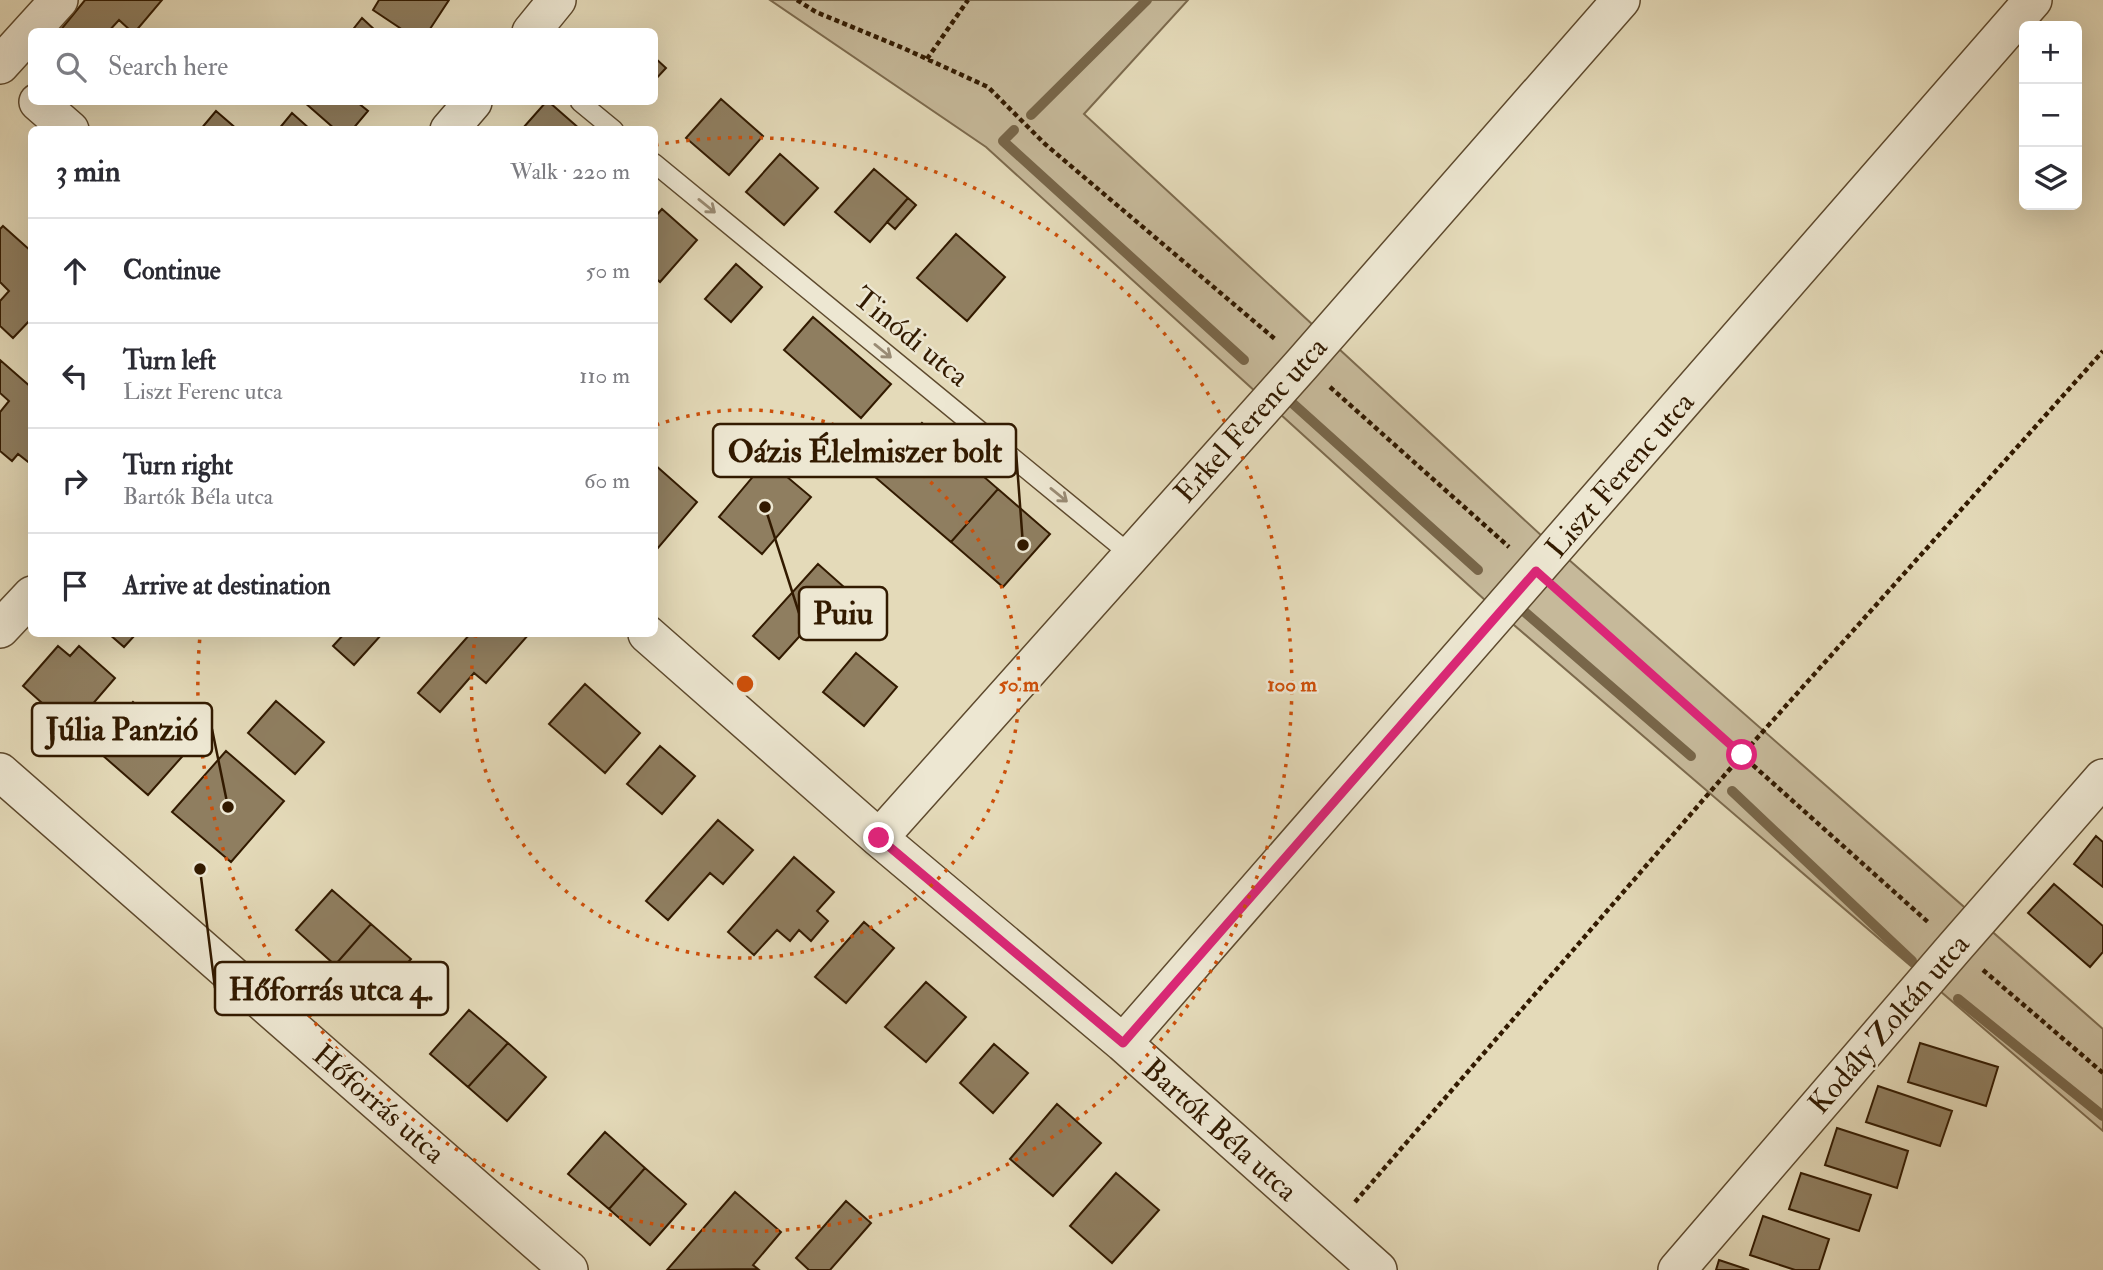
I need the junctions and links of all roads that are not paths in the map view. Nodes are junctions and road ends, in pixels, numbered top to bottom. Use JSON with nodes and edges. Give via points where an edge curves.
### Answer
{"nodes":[{"id":1,"x":59,"y":0,"type":"edge"},
{"id":2,"x":557,"y":0,"type":"edge"},
{"id":3,"x":1622,"y":0,"type":"edge"},
{"id":4,"x":2033,"y":0,"type":"edge"},
{"id":5,"x":34,"y":28,"type":"edge"},
{"id":6,"x":534,"y":28,"type":"edge"},
{"id":7,"x":28,"y":35,"type":"edge"},
{"id":8,"x":0,"y":67,"type":"edge"},
{"id":9,"x":28,"y":92,"type":"edge"},
{"id":10,"x":42,"y":105,"type":"edge"},
{"id":11,"x":470,"y":105,"type":"edge"},
{"id":12,"x":584,"y":105,"type":"edge"},
{"id":13,"x":66,"y":126,"type":"edge"},
{"id":14,"x":452,"y":126,"type":"edge"},
{"id":15,"x":609,"y":126,"type":"edge"},
{"id":16,"x":658,"y":166,"type":"edge"},
{"id":17,"x":1131,"y":555,"type":"junction"},
{"id":18,"x":28,"y":599,"type":"edge"},
{"id":19,"x":0,"y":629,"type":"edge"},
{"id":20,"x":650,"y":637,"type":"edge"},
{"id":21,"x":0,"y":772,"type":"edge"},
{"id":22,"x":2103,"y":778,"type":"edge"},
{"id":23,"x":879,"y":838,"type":"junction"},
{"id":24,"x":1123,"y":1043,"type":"junction"},
{"id":25,"x":569,"y":1270,"type":"edge"},
{"id":26,"x":1378,"y":1270,"type":"edge"},
{"id":27,"x":1677,"y":1270,"type":"edge"}],
"edges":[{"from":1,"to":5,"type":"street"},
{"from":2,"to":6,"type":"street"},
{"from":3,"to":17,"type":"street","name":"Erkel Ferenc utca"},
{"from":4,"to":24,"type":"street","name":"Liszt Ferenc utca"},
{"from":7,"to":8,"type":"street"},
{"from":8,"to":9,"type":"street"},
{"from":10,"to":13,"type":"street"},
{"from":11,"to":14,"type":"street"},
{"from":12,"to":15,"type":"lane"},
{"from":16,"to":17,"type":"lane","name":"Tinódi utca","one_way":true},
{"from":17,"to":23,"type":"street","name":"Erkel Ferenc utca"},
{"from":18,"to":19,"type":"street"},
{"from":20,"to":23,"type":"street","name":"Bartók Béla utca"},
{"from":21,"to":25,"type":"street","name":"Hőforrás utca"},
{"from":22,"to":27,"type":"street","name":"Kodály Zoltán utca"},
{"from":23,"to":24,"type":"street","name":"Bartók Béla utca"},
{"from":24,"to":26,"type":"street","name":"Bartók Béla utca"}]}
